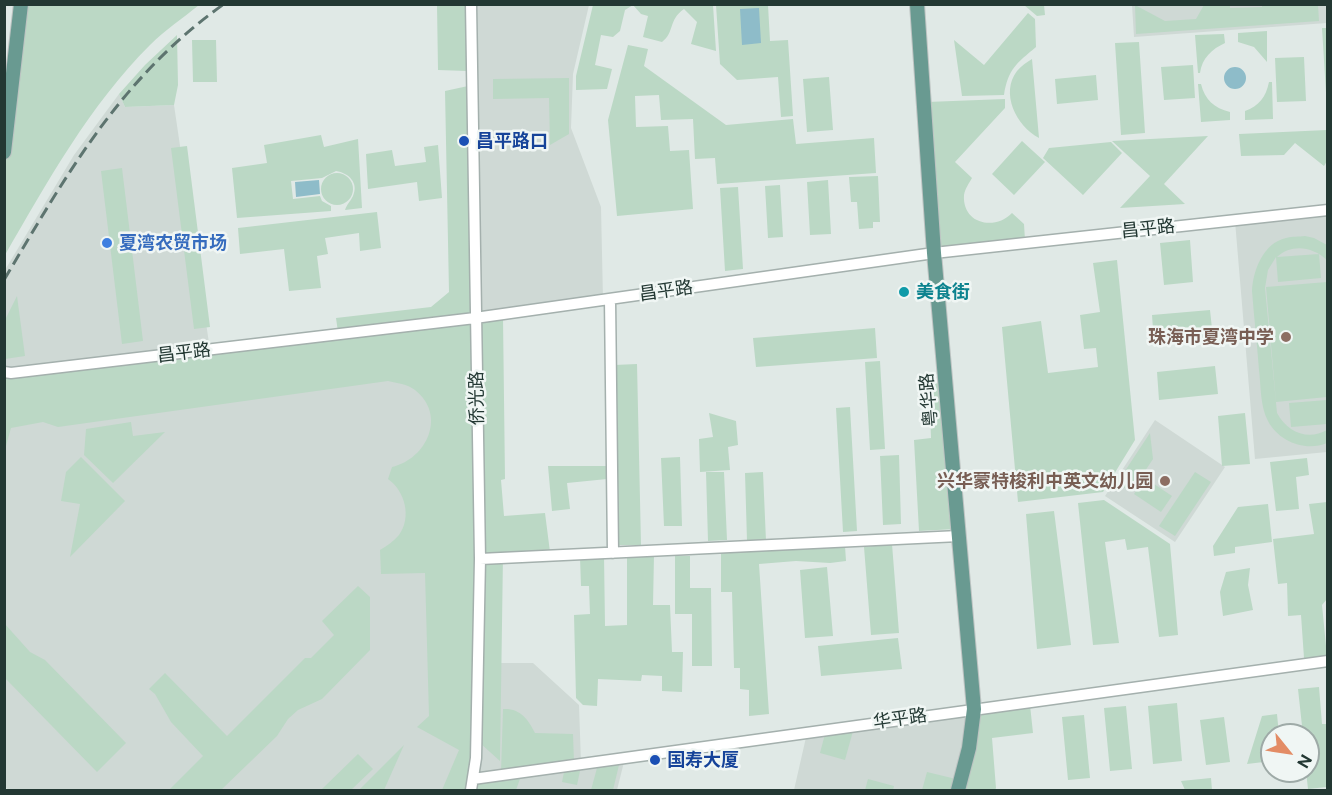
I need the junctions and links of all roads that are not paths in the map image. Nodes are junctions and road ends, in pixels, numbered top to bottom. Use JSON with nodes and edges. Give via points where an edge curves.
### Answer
{"nodes":[{"id":1,"x":21,"y":4,"type":"edge"},
{"id":2,"x":471,"y":4,"type":"edge"},
{"id":3,"x":917,"y":4,"type":"edge"},
{"id":4,"x":4,"y":152,"type":"edge"},
{"id":5,"x":1328,"y":210,"type":"edge"},
{"id":6,"x":934,"y":253,"type":"junction"},
{"id":7,"x":610,"y":299,"type":"junction"},
{"id":8,"x":475,"y":318,"type":"junction"},
{"id":9,"x":6,"y":373,"type":"edge"},
{"id":10,"x":959,"y":536,"type":"junction"},
{"id":11,"x":613,"y":553,"type":"junction"},
{"id":12,"x":480,"y":559,"type":"junction"},
{"id":13,"x":1328,"y":661,"type":"edge"},
{"id":14,"x":974,"y":709,"type":"junction"},
{"id":15,"x":473,"y":779,"type":"junction"},
{"id":16,"x":471,"y":790,"type":"edge"},
{"id":17,"x":958,"y":790,"type":"edge"}],
"edges":[{"from":1,"to":4,"type":"main road"},
{"from":2,"to":8,"type":"street","name":"侨光路"},
{"from":3,"to":6,"type":"main road","name":"粤华路"},
{"from":5,"to":6,"type":"street","name":"昌平路"},
{"from":6,"to":7,"type":"street","name":"昌平路"},
{"from":6,"to":10,"type":"main road","name":"粤华路"},
{"from":7,"to":8,"type":"street","name":"昌平路"},
{"from":7,"to":11,"type":"street"},
{"from":8,"to":9,"type":"street","name":"昌平路"},
{"from":8,"to":12,"type":"street","name":"侨光路"},
{"from":10,"to":11,"type":"street"},
{"from":10,"to":14,"type":"main road","name":"粤华路"},
{"from":11,"to":12,"type":"street"},
{"from":12,"to":15,"type":"street","name":"侨光路"},
{"from":13,"to":14,"type":"street","name":"华平路"},
{"from":14,"to":15,"type":"street","name":"华平路"},
{"from":14,"to":17,"type":"main road","name":"粤华路"},
{"from":15,"to":16,"type":"street","name":"侨光路"}]}
